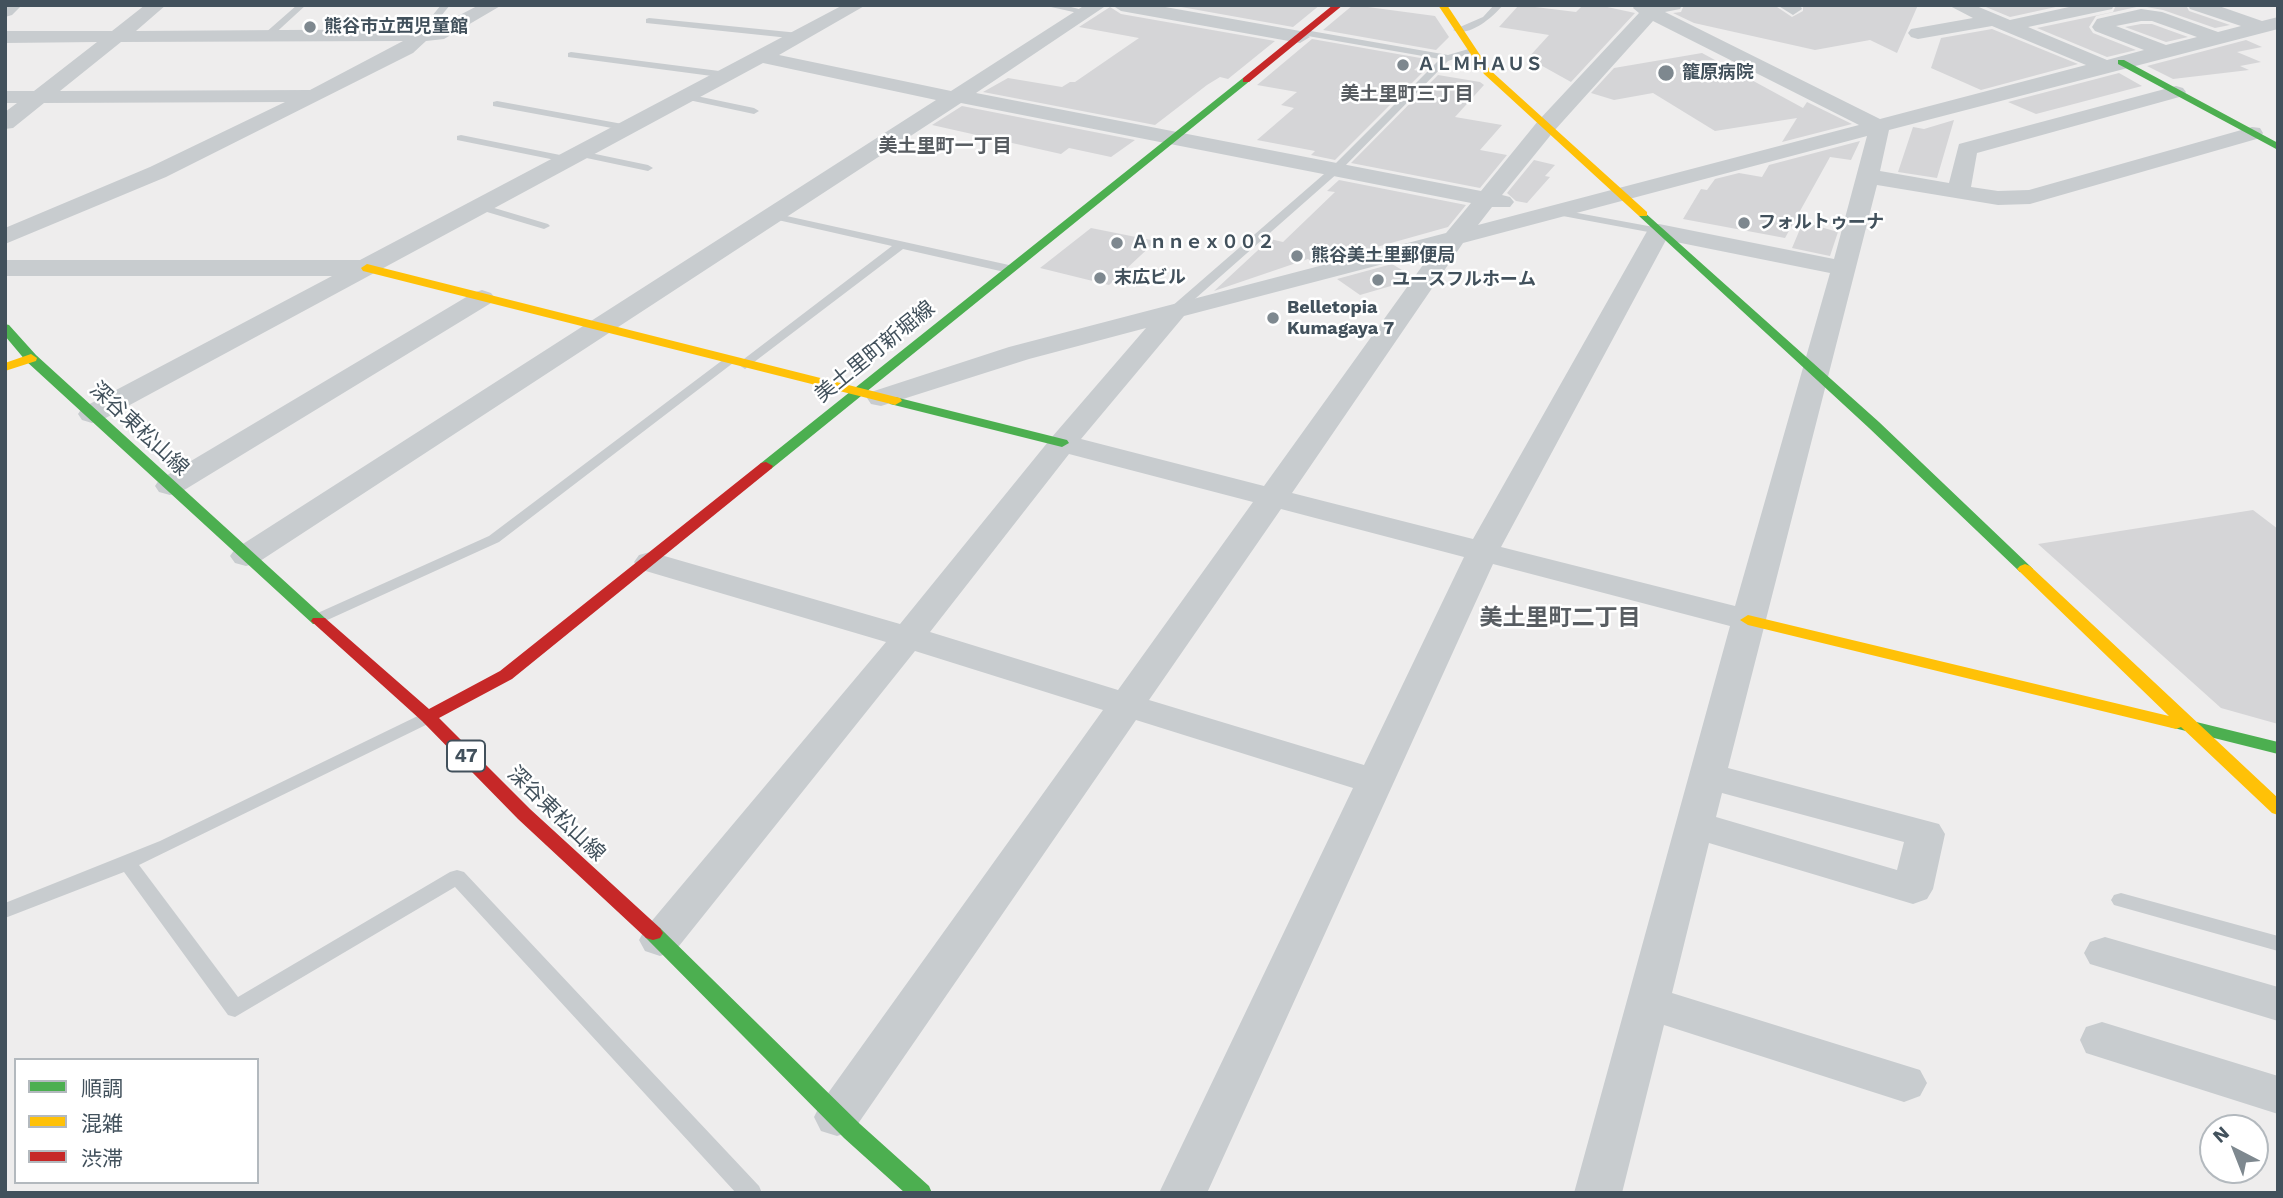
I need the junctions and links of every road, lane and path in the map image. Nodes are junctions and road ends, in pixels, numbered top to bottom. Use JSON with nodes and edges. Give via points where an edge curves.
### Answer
{"nodes":[{"id":1,"x":13,"y":5,"type":"edge"},
{"id":2,"x":158,"y":5,"type":"edge"},
{"id":3,"x":302,"y":5,"type":"edge"},
{"id":4,"x":446,"y":5,"type":"edge"},
{"id":5,"x":493,"y":5,"type":"edge"},
{"id":6,"x":857,"y":5,"type":"edge"},
{"id":7,"x":1045,"y":5,"type":"edge"},
{"id":8,"x":1121,"y":5,"type":"edge"},
{"id":9,"x":1339,"y":5,"type":"edge"},
{"id":10,"x":1442,"y":5,"type":"edge"},
{"id":11,"x":1499,"y":5,"type":"edge"},
{"id":12,"x":1673,"y":5,"type":"edge"},
{"id":13,"x":1957,"y":5,"type":"edge"},
{"id":14,"x":2105,"y":5,"type":"edge"},
{"id":15,"x":2197,"y":5,"type":"edge"},
{"id":16,"x":1643,"y":8,"type":"edge"},
{"id":17,"x":1093,"y":9,"type":"edge"},
{"id":18,"x":5,"y":10,"type":"edge"},
{"id":19,"x":649,"y":20,"type":"dead end"},
{"id":20,"x":2001,"y":23,"type":"junction"},
{"id":21,"x":1458,"y":30,"type":"junction"},
{"id":22,"x":2269,"y":32,"type":"edge"},
{"id":23,"x":1918,"y":33,"type":"dead end"},
{"id":24,"x":421,"y":35,"type":"junction"},
{"id":25,"x":1302,"y":35,"type":"junction"},
{"id":26,"x":267,"y":36,"type":"junction"},
{"id":27,"x":799,"y":36,"type":"junction"},
{"id":28,"x":5,"y":37,"type":"edge"},
{"id":29,"x":117,"y":37,"type":"junction"},
{"id":30,"x":2217,"y":38,"type":"junction"},
{"id":31,"x":1472,"y":51,"type":"junction"},
{"id":32,"x":2164,"y":51,"type":"junction"},
{"id":33,"x":572,"y":55,"type":"dead end"},
{"id":34,"x":761,"y":57,"type":"junction"},
{"id":35,"x":1449,"y":58,"type":"junction"},
{"id":36,"x":2113,"y":64,"type":"junction"},
{"id":37,"x":727,"y":75,"type":"junction"},
{"id":38,"x":2176,"y":92,"type":"junction"},
{"id":39,"x":315,"y":96,"type":"junction"},
{"id":40,"x":5,"y":97,"type":"edge"},
{"id":41,"x":40,"y":97,"type":"junction"},
{"id":42,"x":687,"y":97,"type":"junction"},
{"id":43,"x":956,"y":97,"type":"junction"},
{"id":44,"x":496,"y":104,"type":"dead end"},
{"id":45,"x":754,"y":111,"type":"dead end"},
{"id":46,"x":5,"y":123,"type":"edge"},
{"id":47,"x":1546,"y":126,"type":"junction"},
{"id":48,"x":1877,"y":126,"type":"junction"},
{"id":49,"x":628,"y":128,"type":"junction"},
{"id":50,"x":2252,"y":133,"type":"junction"},
{"id":51,"x":461,"y":138,"type":"dead end"},
{"id":52,"x":1174,"y":139,"type":"junction"},
{"id":53,"x":2278,"y":147,"type":"edge"},
{"id":54,"x":575,"y":157,"type":"junction"},
{"id":55,"x":648,"y":167,"type":"dead end"},
{"id":56,"x":1335,"y":170,"type":"junction"},
{"id":57,"x":1867,"y":176,"type":"junction"},
{"id":58,"x":1959,"y":191,"type":"junction"},
{"id":59,"x":1622,"y":195,"type":"junction"},
{"id":60,"x":1486,"y":199,"type":"junction"},
{"id":61,"x":481,"y":207,"type":"junction"},
{"id":62,"x":1556,"y":212,"type":"junction"},
{"id":63,"x":773,"y":216,"type":"junction"},
{"id":64,"x":544,"y":226,"type":"dead end"},
{"id":65,"x":1659,"y":231,"type":"junction"},
{"id":66,"x":1456,"y":236,"type":"junction"},
{"id":67,"x":5,"y":237,"type":"edge"},
{"id":68,"x":902,"y":244,"type":"junction"},
{"id":69,"x":5,"y":268,"type":"edge"},
{"id":70,"x":367,"y":268,"type":"junction"},
{"id":71,"x":1844,"y":268,"type":"junction"},
{"id":72,"x":1009,"y":269,"type":"junction"},
{"id":73,"x":482,"y":298,"type":"junction"},
{"id":74,"x":1173,"y":311,"type":"junction"},
{"id":75,"x":5,"y":328,"type":"edge"},
{"id":76,"x":601,"y":329,"type":"junction"},
{"id":77,"x":18,"y":354,"type":"edge"},
{"id":78,"x":728,"y":360,"type":"junction"},
{"id":79,"x":745,"y":365,"type":"junction"},
{"id":80,"x":5,"y":367,"type":"edge"},
{"id":81,"x":1816,"y":374,"type":"junction"},
{"id":82,"x":870,"y":396,"type":"junction"},
{"id":83,"x":92,"y":414,"type":"junction"},
{"id":84,"x":1062,"y":443,"type":"junction"},
{"id":85,"x":170,"y":486,"type":"junction"},
{"id":86,"x":1273,"y":496,"type":"junction"},
{"id":87,"x":1483,"y":551,"type":"junction"},
{"id":88,"x":246,"y":556,"type":"junction"},
{"id":89,"x":650,"y":562,"type":"junction"},
{"id":90,"x":317,"y":619,"type":"junction"},
{"id":91,"x":1748,"y":620,"type":"junction"},
{"id":92,"x":908,"y":638,"type":"junction"},
{"id":93,"x":1127,"y":705,"type":"junction"},
{"id":94,"x":428,"y":717,"type":"junction"},
{"id":95,"x":2194,"y":728,"type":"junction"},
{"id":96,"x":2278,"y":748,"type":"edge"},
{"id":97,"x":1708,"y":776,"type":"junction"},
{"id":98,"x":1375,"y":782,"type":"junction"},
{"id":99,"x":2278,"y":808,"type":"edge"},
{"id":100,"x":1696,"y":825,"type":"junction"},
{"id":101,"x":126,"y":861,"type":"junction"},
{"id":102,"x":2121,"y":900,"type":"dead end"},
{"id":103,"x":5,"y":911,"type":"edge"},
{"id":104,"x":660,"y":940,"type":"junction"},
{"id":105,"x":2278,"y":944,"type":"edge"},
{"id":106,"x":2105,"y":953,"type":"dead end"},
{"id":107,"x":1648,"y":1003,"type":"junction"},
{"id":108,"x":2278,"y":1004,"type":"edge"},
{"id":109,"x":2102,"y":1040,"type":"dead end"},
{"id":110,"x":1904,"y":1083,"type":"dead end"},
{"id":111,"x":2278,"y":1095,"type":"edge"},
{"id":112,"x":838,"y":1117,"type":"junction"},
{"id":113,"x":751,"y":1193,"type":"edge"},
{"id":114,"x":920,"y":1193,"type":"edge"},
{"id":115,"x":1183,"y":1193,"type":"edge"},
{"id":116,"x":1598,"y":1193,"type":"edge"}],
"edges":[{"from":1,"to":18,"type":"street"},
{"from":2,"to":29,"type":"street"},
{"from":3,"to":26,"type":"lane"},
{"from":4,"to":24,"type":"lane"},
{"from":5,"to":24,"type":"street","via":[[437,35]]},
{"from":6,"to":27,"type":"street"},
{"from":7,"to":17,"type":"lane"},
{"from":8,"to":25,"type":"street"},
{"from":9,"to":25,"type":"street","name":"美土里町新堀線"},
{"from":10,"to":21,"type":"street"},
{"from":11,"to":21,"type":"lane","via":[[1486,19]]},
{"from":12,"to":16,"type":"street"},
{"from":13,"to":20,"type":"street"},
{"from":14,"to":20,"type":"street"},
{"from":15,"to":22,"type":"street"},
{"from":16,"to":47,"type":"street"},
{"from":16,"to":48,"type":"street"},
{"from":17,"to":43,"type":"street"},
{"from":19,"to":27,"type":"lane"},
{"from":20,"to":23,"type":"street"},
{"from":20,"to":36,"type":"street"},
{"from":21,"to":31,"type":"street"},
{"from":22,"to":30,"type":"street"},
{"from":24,"to":26,"type":"street"},
{"from":24,"to":39,"type":"street","via":[[406,50]]},
{"from":25,"to":35,"type":"lane"},
{"from":25,"to":52,"type":"street","name":"美土里町新堀線"},
{"from":26,"to":29,"type":"street"},
{"from":27,"to":34,"type":"street"},
{"from":28,"to":29,"type":"street"},
{"from":29,"to":41,"type":"street"},
{"from":30,"to":32,"type":"street"},
{"from":30,"to":32,"type":"street","via":[[2155,16],[2141,15],[2102,27]]},
{"from":31,"to":35,"type":"lane"},
{"from":31,"to":47,"type":"street","via":[[1487,72]]},
{"from":32,"to":36,"type":"street"},
{"from":33,"to":37,"type":"lane"},
{"from":34,"to":37,"type":"street"},
{"from":34,"to":43,"type":"street"},
{"from":35,"to":56,"type":"lane"},
{"from":36,"to":38,"type":"street"},
{"from":36,"to":48,"type":"street"},
{"from":37,"to":42,"type":"street"},
{"from":38,"to":50,"type":"street"},
{"from":38,"to":58,"type":"street","via":[[1967,149]]},
{"from":39,"to":41,"type":"street"},
{"from":39,"to":67,"type":"street","via":[[152,176]]},
{"from":40,"to":41,"type":"street"},
{"from":41,"to":46,"type":"street"},
{"from":42,"to":45,"type":"lane"},
{"from":42,"to":49,"type":"street"},
{"from":43,"to":52,"type":"street"},
{"from":43,"to":63,"type":"street"},
{"from":44,"to":49,"type":"lane"},
{"from":47,"to":59,"type":"street"},
{"from":47,"to":60,"type":"street"},
{"from":48,"to":57,"type":"street","via":[[1879,134]]},
{"from":48,"to":59,"type":"street"},
{"from":49,"to":54,"type":"street"},
{"from":50,"to":53,"type":"street"},
{"from":50,"to":58,"type":"street","via":[[2031,197],[1998,198]]},
{"from":51,"to":54,"type":"lane"},
{"from":52,"to":56,"type":"street"},
{"from":52,"to":72,"type":"street","name":"美土里町新堀線"},
{"from":54,"to":55,"type":"lane"},
{"from":54,"to":61,"type":"street"},
{"from":56,"to":60,"type":"street"},
{"from":56,"to":74,"type":"lane"},
{"from":57,"to":58,"type":"street"},
{"from":57,"to":71,"type":"street"},
{"from":59,"to":62,"type":"street"},
{"from":59,"to":65,"type":"street"},
{"from":60,"to":62,"type":"street"},
{"from":60,"to":66,"type":"street"},
{"from":61,"to":64,"type":"lane"},
{"from":61,"to":70,"type":"street"},
{"from":62,"to":65,"type":"lane"},
{"from":62,"to":66,"type":"street"},
{"from":63,"to":68,"type":"lane"},
{"from":63,"to":76,"type":"street"},
{"from":65,"to":71,"type":"street"},
{"from":65,"to":81,"type":"street"},
{"from":65,"to":87,"type":"street"},
{"from":66,"to":74,"type":"street"},
{"from":66,"to":86,"type":"street"},
{"from":68,"to":72,"type":"lane"},
{"from":68,"to":79,"type":"lane"},
{"from":69,"to":70,"type":"street"},
{"from":70,"to":73,"type":"street"},
{"from":70,"to":83,"type":"street"},
{"from":71,"to":81,"type":"street"},
{"from":72,"to":82,"type":"street","name":"美土里町新堀線"},
{"from":73,"to":76,"type":"street"},
{"from":73,"to":85,"type":"street"},
{"from":74,"to":82,"type":"street"},
{"from":74,"to":84,"type":"street"},
{"from":75,"to":77,"type":"street","name":"深谷東松山線","number":"47"},
{"from":76,"to":78,"type":"street"},
{"from":76,"to":88,"type":"street"},
{"from":77,"to":80,"type":"street"},
{"from":77,"to":83,"type":"street","name":"深谷東松山線","number":"47"},
{"from":78,"to":79,"type":"street"},
{"from":78,"to":90,"type":"lane","via":[[494,539]]},
{"from":79,"to":82,"type":"street"},
{"from":81,"to":91,"type":"street"},
{"from":81,"to":95,"type":"street"},
{"from":82,"to":84,"type":"street"},
{"from":82,"to":89,"type":"street","name":"美土里町新堀線"},
{"from":83,"to":85,"type":"street","name":"深谷東松山線","number":"47"},
{"from":84,"to":86,"type":"street"},
{"from":84,"to":92,"type":"street"},
{"from":85,"to":88,"type":"street","name":"深谷東松山線","number":"47"},
{"from":86,"to":87,"type":"street"},
{"from":86,"to":93,"type":"street"},
{"from":87,"to":91,"type":"street"},
{"from":87,"to":98,"type":"street"},
{"from":88,"to":90,"type":"street","name":"深谷東松山線","number":"47"},
{"from":89,"to":92,"type":"street"},
{"from":89,"to":94,"type":"street","name":"美土里町新堀線","via":[[506,675]]},
{"from":90,"to":94,"type":"street","name":"深谷東松山線","number":"47"},
{"from":91,"to":95,"type":"street"},
{"from":91,"to":97,"type":"street"},
{"from":92,"to":93,"type":"street"},
{"from":92,"to":104,"type":"street"},
{"from":93,"to":98,"type":"street"},
{"from":93,"to":112,"type":"street"},
{"from":94,"to":101,"type":"lane","via":[[210,826]]},
{"from":94,"to":104,"type":"street","name":"深谷東松山線","number":"47"},
{"from":95,"to":96,"type":"street"},
{"from":95,"to":99,"type":"street"},
{"from":97,"to":100,"type":"street"},
{"from":97,"to":100,"type":"street","via":[[1925,834],[1913,889]]},
{"from":98,"to":115,"type":"street"},
{"from":100,"to":107,"type":"street"},
{"from":101,"to":103,"type":"lane"},
{"from":101,"to":113,"type":"lane","via":[[235,1009],[457,877]]},
{"from":102,"to":105,"type":"lane"},
{"from":104,"to":112,"type":"street","name":"深谷東松山線","number":"47"},
{"from":106,"to":108,"type":"street"},
{"from":107,"to":110,"type":"street"},
{"from":107,"to":116,"type":"street"},
{"from":109,"to":111,"type":"street"},
{"from":112,"to":114,"type":"street","name":"深谷東松山線","number":"47"}]}
